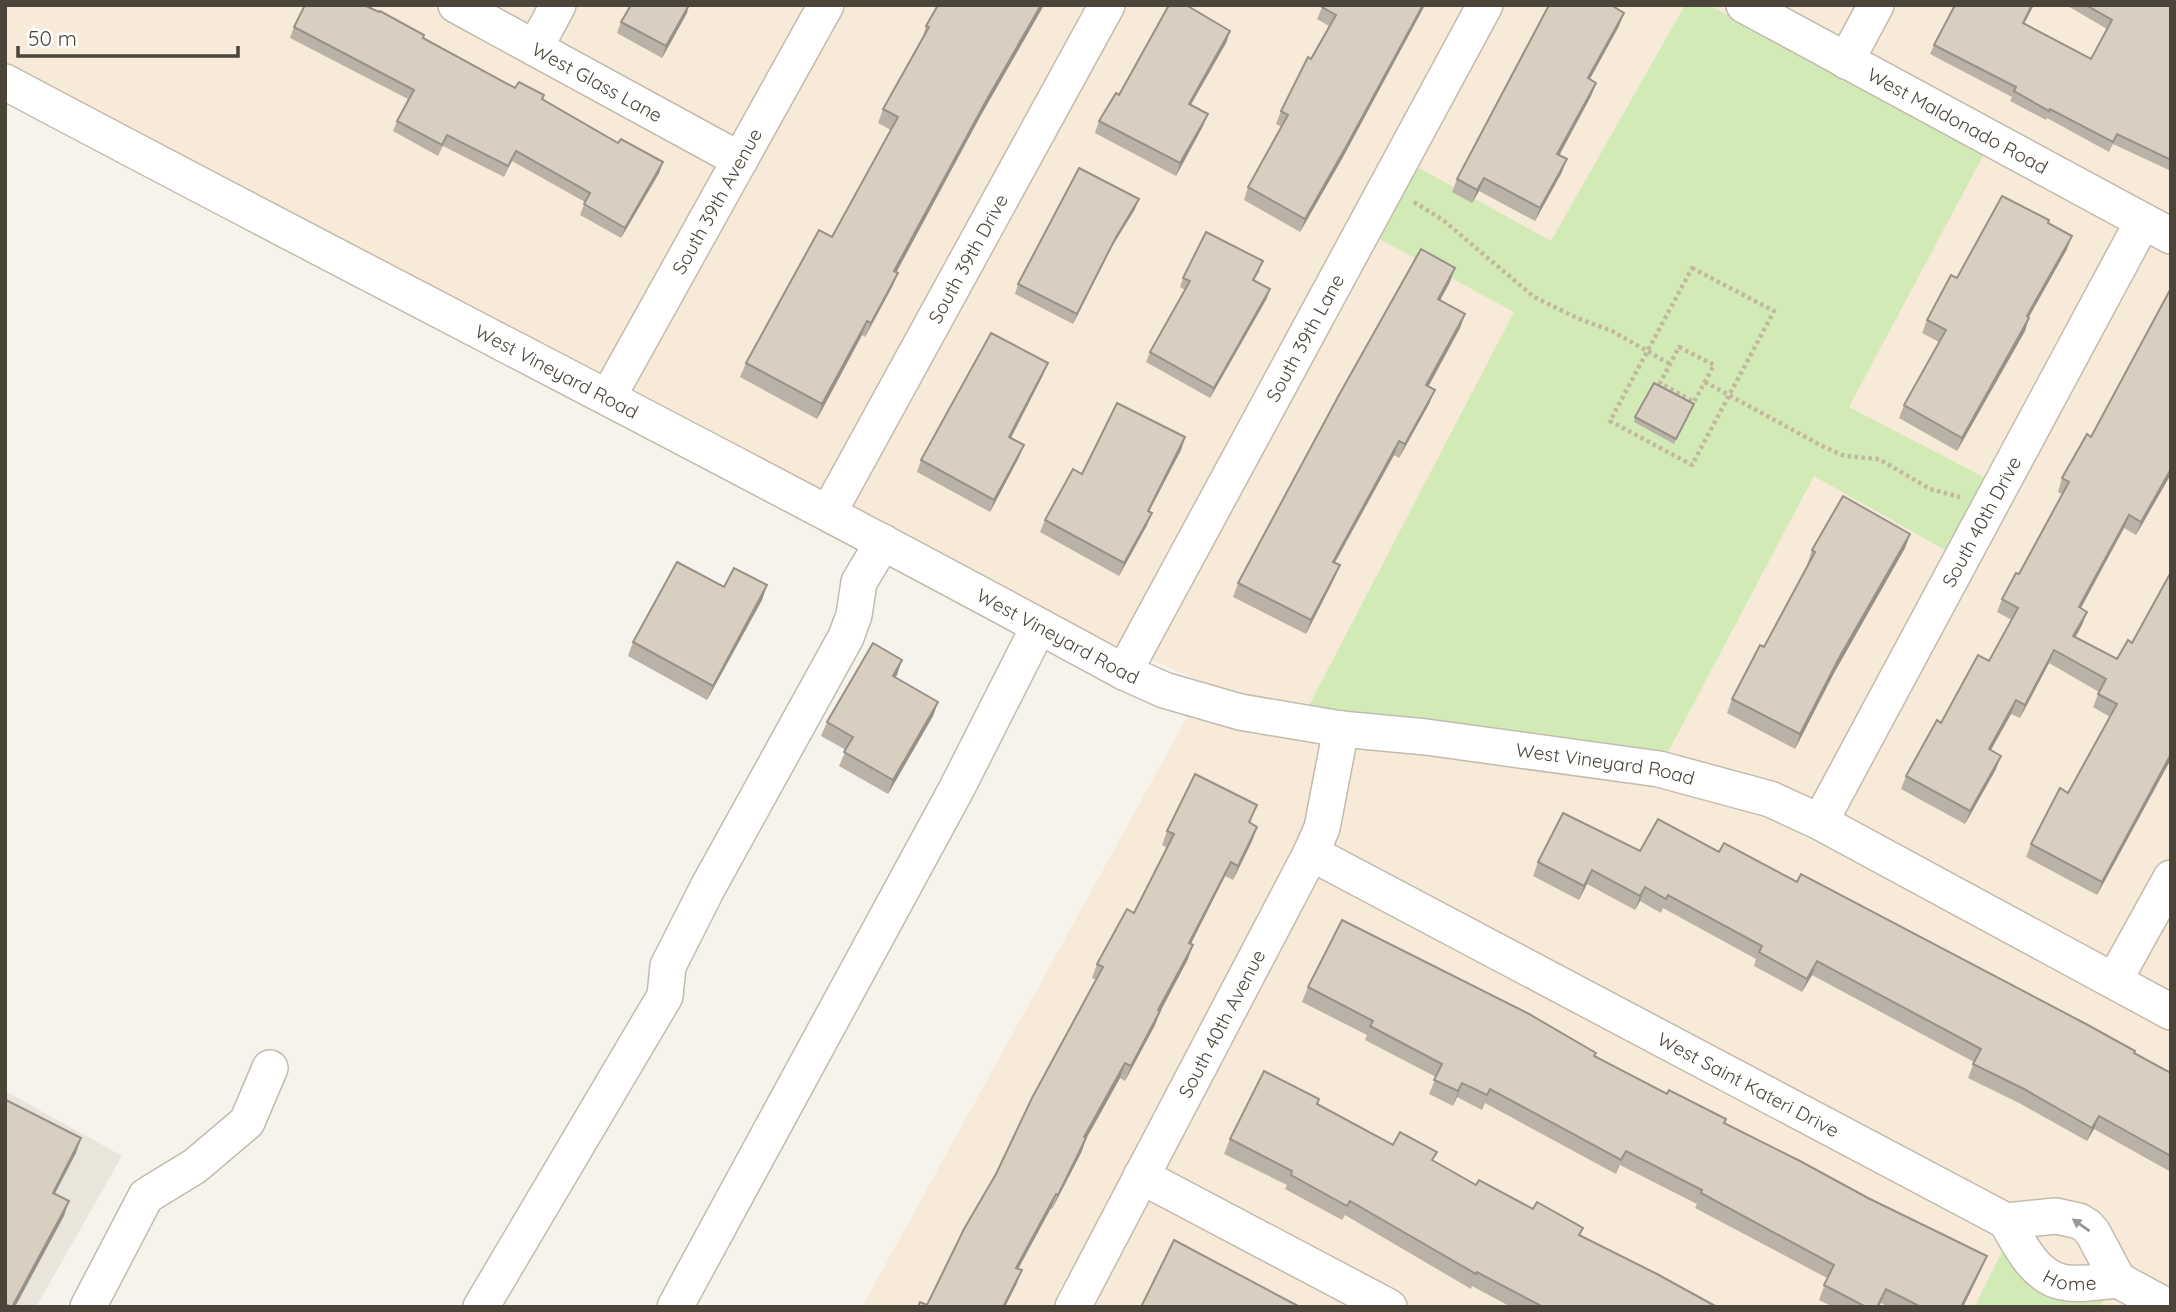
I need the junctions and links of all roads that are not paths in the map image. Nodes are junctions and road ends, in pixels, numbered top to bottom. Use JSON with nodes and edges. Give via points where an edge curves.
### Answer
{"nodes":[{"id":1,"x":456,"y":5,"type":"edge"},
{"id":2,"x":558,"y":5,"type":"edge"},
{"id":3,"x":826,"y":5,"type":"edge"},
{"id":4,"x":1107,"y":5,"type":"edge"},
{"id":5,"x":1485,"y":5,"type":"edge"},
{"id":6,"x":1744,"y":5,"type":"edge"},
{"id":7,"x":1876,"y":5,"type":"edge"},
{"id":8,"x":535,"y":48,"type":"junction"},
{"id":9,"x":1846,"y":61,"type":"junction"},
{"id":10,"x":5,"y":82,"type":"edge"},
{"id":11,"x":740,"y":160,"type":"junction"},
{"id":12,"x":2157,"y":229,"type":"edge"},
{"id":13,"x":608,"y":397,"type":"junction"},
{"id":14,"x":829,"y":512,"type":"junction"},
{"id":15,"x":883,"y":542,"type":"junction"},
{"id":16,"x":1039,"y":626,"type":"junction"},
{"id":17,"x":1124,"y":672,"type":"junction"},
{"id":18,"x":1341,"y":729,"type":"junction"},
{"id":19,"x":1820,"y":822,"type":"junction"},
{"id":20,"x":1311,"y":853,"type":"junction"},
{"id":21,"x":2171,"y":878,"type":"edge"},
{"id":22,"x":2114,"y":981,"type":"junction"},
{"id":23,"x":2171,"y":1012,"type":"edge"},
{"id":24,"x":270,"y":1068,"type":"dead end"},
{"id":25,"x":1141,"y":1176,"type":"junction"},
{"id":26,"x":2006,"y":1221,"type":"junction"},
{"id":27,"x":2118,"y":1280,"type":"junction"},
{"id":28,"x":88,"y":1307,"type":"edge"},
{"id":29,"x":481,"y":1307,"type":"edge"},
{"id":30,"x":676,"y":1307,"type":"edge"},
{"id":31,"x":1073,"y":1307,"type":"edge"},
{"id":32,"x":1389,"y":1307,"type":"edge"},
{"id":33,"x":2168,"y":1307,"type":"edge"}],
"edges":[{"from":1,"to":8,"type":"street","name":"West Glass Lane"},
{"from":2,"to":8,"type":"street"},
{"from":3,"to":11,"type":"street","name":"South 39th Avenue"},
{"from":4,"to":14,"type":"street","name":"South 39th Drive"},
{"from":5,"to":17,"type":"street","name":"South 39th Lane"},
{"from":6,"to":9,"type":"street","name":"West Maldonado Road"},
{"from":7,"to":9,"type":"street"},
{"from":8,"to":11,"type":"street","name":"West Glass Lane"},
{"from":9,"to":12,"type":"street","name":"West Maldonado Road"},
{"from":10,"to":13,"type":"street","name":"West Vineyard Road"},
{"from":11,"to":13,"type":"street","name":"South 39th Avenue"},
{"from":12,"to":19,"type":"street","name":"South 40th Drive","via":[[1987,512]]},
{"from":13,"to":14,"type":"street","name":"West Vineyard Road"},
{"from":14,"to":15,"type":"street","name":"West Vineyard Road"},
{"from":15,"to":16,"type":"street","name":"West Vineyard Road"},
{"from":15,"to":29,"type":"street","via":[[859,582],[845,638],[668,965],[665,996]]},
{"from":16,"to":17,"type":"street","name":"West Vineyard Road"},
{"from":16,"to":30,"type":"street","via":[[957,788]]},
{"from":17,"to":18,"type":"street","name":"West Vineyard Road","via":[[1206,704]]},
{"from":18,"to":19,"type":"street","name":"West Vineyard Road","via":[[1659,769],[1770,799]]},
{"from":18,"to":20,"type":"street","name":"South 40th Avenue","via":[[1322,828]]},
{"from":19,"to":22,"type":"street","name":"West Vineyard Road"},
{"from":20,"to":25,"type":"street","name":"South 40th Avenue"},
{"from":20,"to":26,"type":"street","name":"West Saint Kateri Drive"},
{"from":21,"to":22,"type":"street"},
{"from":22,"to":23,"type":"street","name":"West Vineyard Road"},
{"from":24,"to":28,"type":"street","via":[[247,1122],[194,1166],[146,1196]]},
{"from":25,"to":31,"type":"street","name":"South 40th Avenue"},
{"from":25,"to":32,"type":"street"},
{"from":26,"to":27,"type":"street","name":"Home","via":[[2031,1261],[2054,1279],[2068,1283]]},
{"from":27,"to":26,"type":"street","one_way":true,"via":[[2083,1223],[2062,1216]]},
{"from":27,"to":33,"type":"street"}]}
